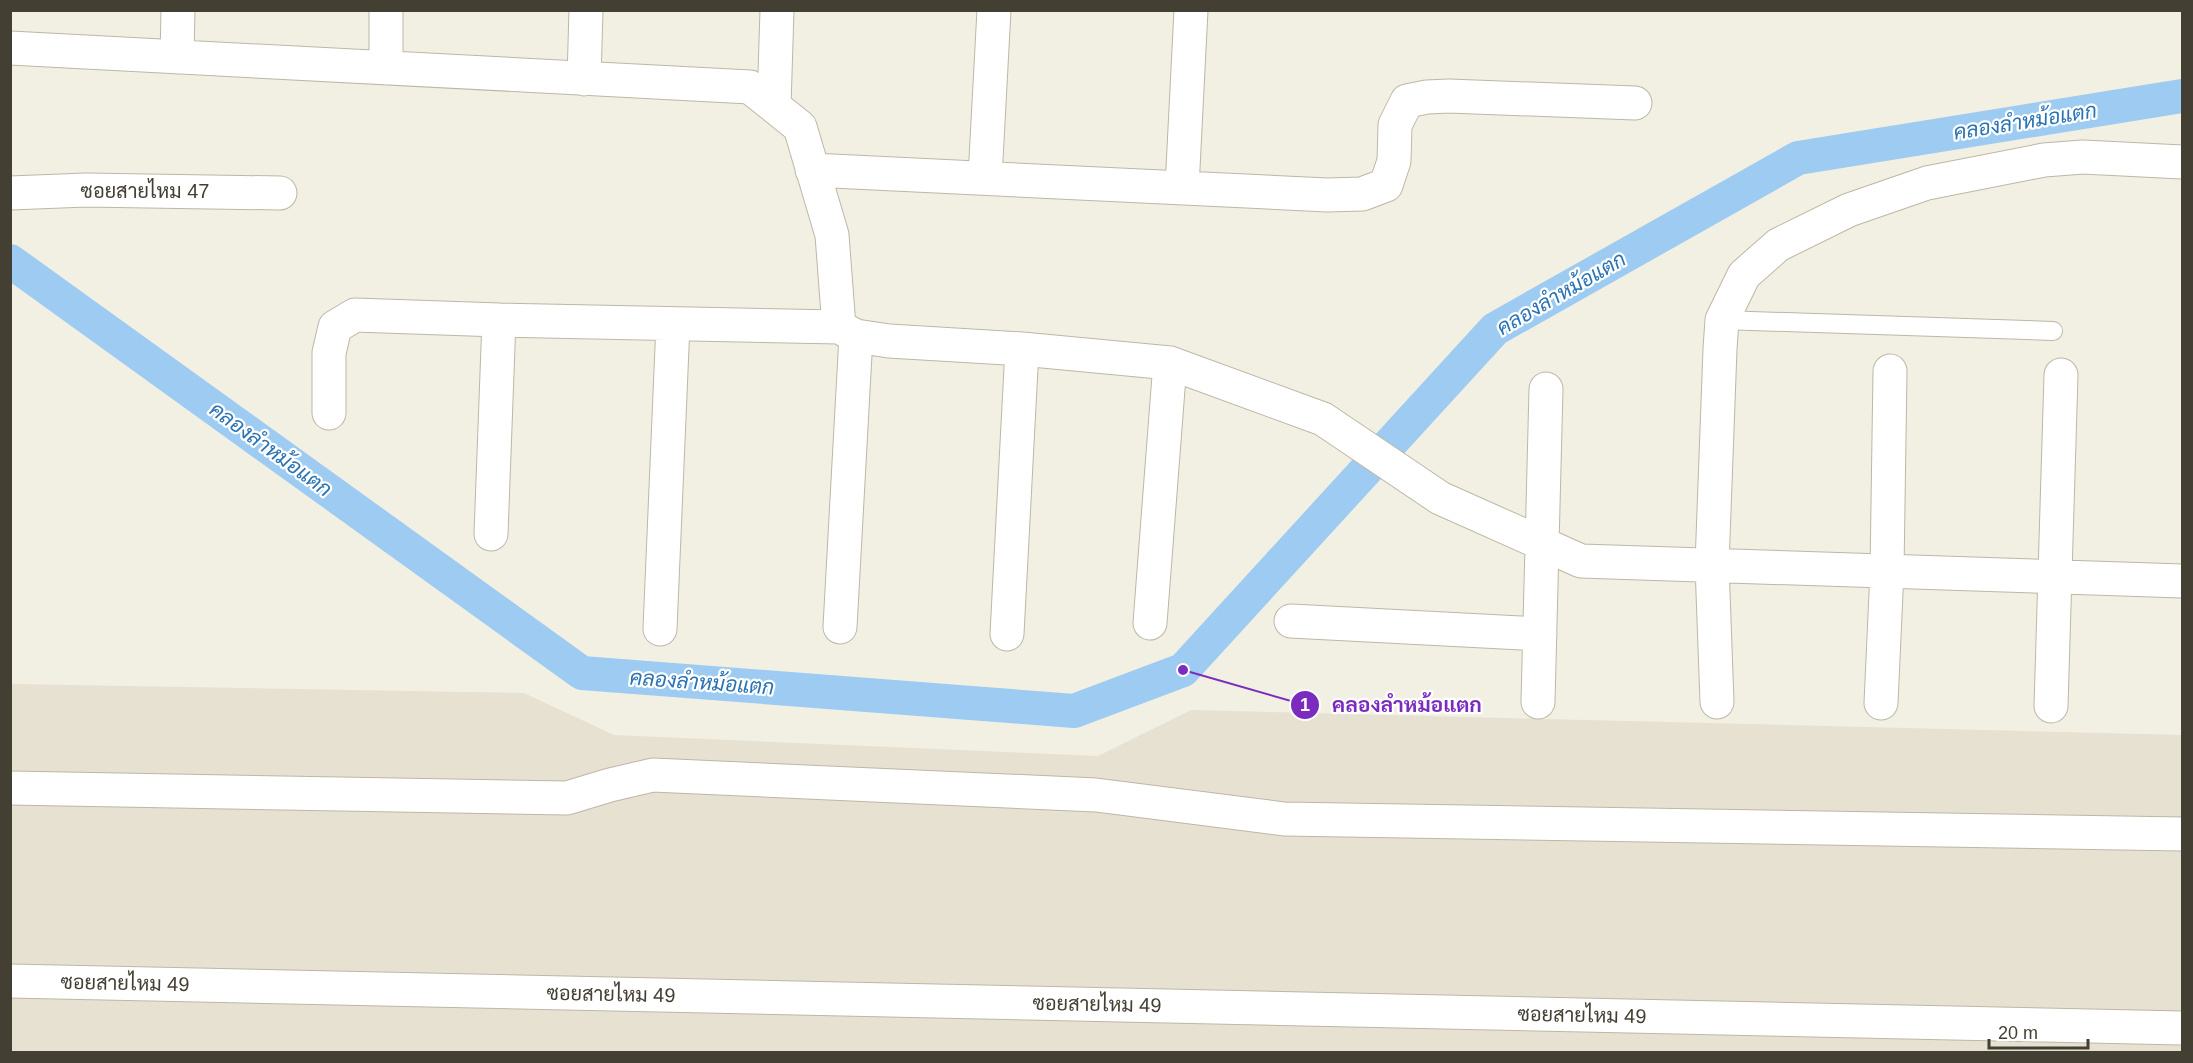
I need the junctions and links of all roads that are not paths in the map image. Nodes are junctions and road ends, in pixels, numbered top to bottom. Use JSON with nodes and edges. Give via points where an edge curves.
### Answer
{"nodes":[{"id":1,"x":178,"y":10,"type":"edge"},
{"id":2,"x":386,"y":10,"type":"edge"},
{"id":3,"x":586,"y":10,"type":"edge"},
{"id":4,"x":777,"y":10,"type":"edge"},
{"id":5,"x":994,"y":10,"type":"edge"},
{"id":6,"x":1191,"y":10,"type":"edge"},
{"id":7,"x":10,"y":48,"type":"edge"},
{"id":8,"x":177,"y":57,"type":"junction"},
{"id":9,"x":386,"y":68,"type":"junction"},
{"id":10,"x":584,"y":79,"type":"junction"},
{"id":11,"x":1635,"y":103,"type":"dead end"},
{"id":12,"x":774,"y":106,"type":"junction"},
{"id":13,"x":2182,"y":162,"type":"edge"},
{"id":14,"x":812,"y":170,"type":"junction"},
{"id":15,"x":985,"y":178,"type":"junction"},
{"id":16,"x":1182,"y":188,"type":"junction"},
{"id":17,"x":10,"y":193,"type":"edge"},
{"id":18,"x":280,"y":193,"type":"dead end"},
{"id":19,"x":499,"y":320,"type":"junction"},
{"id":20,"x":1722,"y":320,"type":"junction"},
{"id":21,"x":673,"y":324,"type":"junction"},
{"id":22,"x":2053,"y":331,"type":"dead end"},
{"id":23,"x":847,"y":332,"type":"junction"},
{"id":24,"x":1022,"y":349,"type":"junction"},
{"id":25,"x":1170,"y":363,"type":"junction"},
{"id":26,"x":1890,"y":371,"type":"dead end"},
{"id":27,"x":2061,"y":375,"type":"dead end"},
{"id":28,"x":1546,"y":389,"type":"dead end"},
{"id":29,"x":328,"y":413,"type":"dead end"},
{"id":30,"x":491,"y":534,"type":"dead end"},
{"id":31,"x":1543,"y":544,"type":"junction"},
{"id":32,"x":1712,"y":565,"type":"junction"},
{"id":33,"x":1887,"y":571,"type":"junction"},
{"id":34,"x":2055,"y":576,"type":"junction"},
{"id":35,"x":2182,"y":580,"type":"edge"},
{"id":36,"x":1291,"y":621,"type":"dead end"},
{"id":37,"x":1150,"y":623,"type":"dead end"},
{"id":38,"x":840,"y":627,"type":"dead end"},
{"id":39,"x":660,"y":629,"type":"dead end"},
{"id":40,"x":1007,"y":634,"type":"dead end"},
{"id":41,"x":1540,"y":634,"type":"junction"},
{"id":42,"x":1538,"y":702,"type":"dead end"},
{"id":43,"x":1717,"y":702,"type":"dead end"},
{"id":44,"x":1881,"y":703,"type":"dead end"},
{"id":45,"x":2051,"y":706,"type":"dead end"},
{"id":46,"x":10,"y":788,"type":"edge"},
{"id":47,"x":2182,"y":834,"type":"edge"},
{"id":48,"x":10,"y":981,"type":"edge"},
{"id":49,"x":2182,"y":1028,"type":"edge"}],
"edges":[{"from":1,"to":8,"type":"street"},
{"from":2,"to":9,"type":"street"},
{"from":3,"to":10,"type":"street"},
{"from":4,"to":12,"type":"street"},
{"from":5,"to":15,"type":"street"},
{"from":6,"to":16,"type":"street"},
{"from":7,"to":8,"type":"street"},
{"from":8,"to":9,"type":"street"},
{"from":9,"to":10,"type":"street"},
{"from":10,"to":12,"type":"street","via":[[750,87]]},
{"from":11,"to":16,"type":"street","via":[[1427,97],[1407,101],[1395,125],[1394,161],[1386,185],[1362,194]]},
{"from":12,"to":14,"type":"street","via":[[800,127]]},
{"from":13,"to":20,"type":"street","via":[[2083,157],[2044,160],[1927,183],[1849,210],[1778,245],[1744,275]]},
{"from":14,"to":15,"type":"street"},
{"from":14,"to":23,"type":"street","via":[[832,236]]},
{"from":15,"to":16,"type":"street"},
{"from":17,"to":18,"type":"street","name":"ซอยสายไหม 47"},
{"from":19,"to":21,"type":"street"},
{"from":19,"to":29,"type":"street","via":[[355,315],[335,327],[329,353]]},
{"from":19,"to":30,"type":"street"},
{"from":20,"to":22,"type":"lane"},
{"from":20,"to":32,"type":"street"},
{"from":21,"to":23,"type":"street"},
{"from":21,"to":39,"type":"street"},
{"from":23,"to":24,"type":"street","via":[[889,341]]},
{"from":23,"to":38,"type":"street"},
{"from":24,"to":25,"type":"street"},
{"from":24,"to":40,"type":"street"},
{"from":25,"to":31,"type":"street","via":[[1323,419],[1440,498]]},
{"from":25,"to":37,"type":"street"},
{"from":26,"to":33,"type":"street"},
{"from":27,"to":34,"type":"street"},
{"from":28,"to":31,"type":"street"},
{"from":31,"to":32,"type":"street","via":[[1581,561]]},
{"from":31,"to":41,"type":"street"},
{"from":32,"to":33,"type":"street"},
{"from":32,"to":43,"type":"street"},
{"from":33,"to":34,"type":"street"},
{"from":33,"to":44,"type":"street"},
{"from":34,"to":35,"type":"street"},
{"from":34,"to":45,"type":"street"},
{"from":36,"to":41,"type":"street"},
{"from":41,"to":42,"type":"street"},
{"from":46,"to":47,"type":"street","via":[[567,798],[653,775],[1096,795],[1284,819]]},
{"from":48,"to":49,"type":"street","name":"ซอยสายไหม 49"}]}
